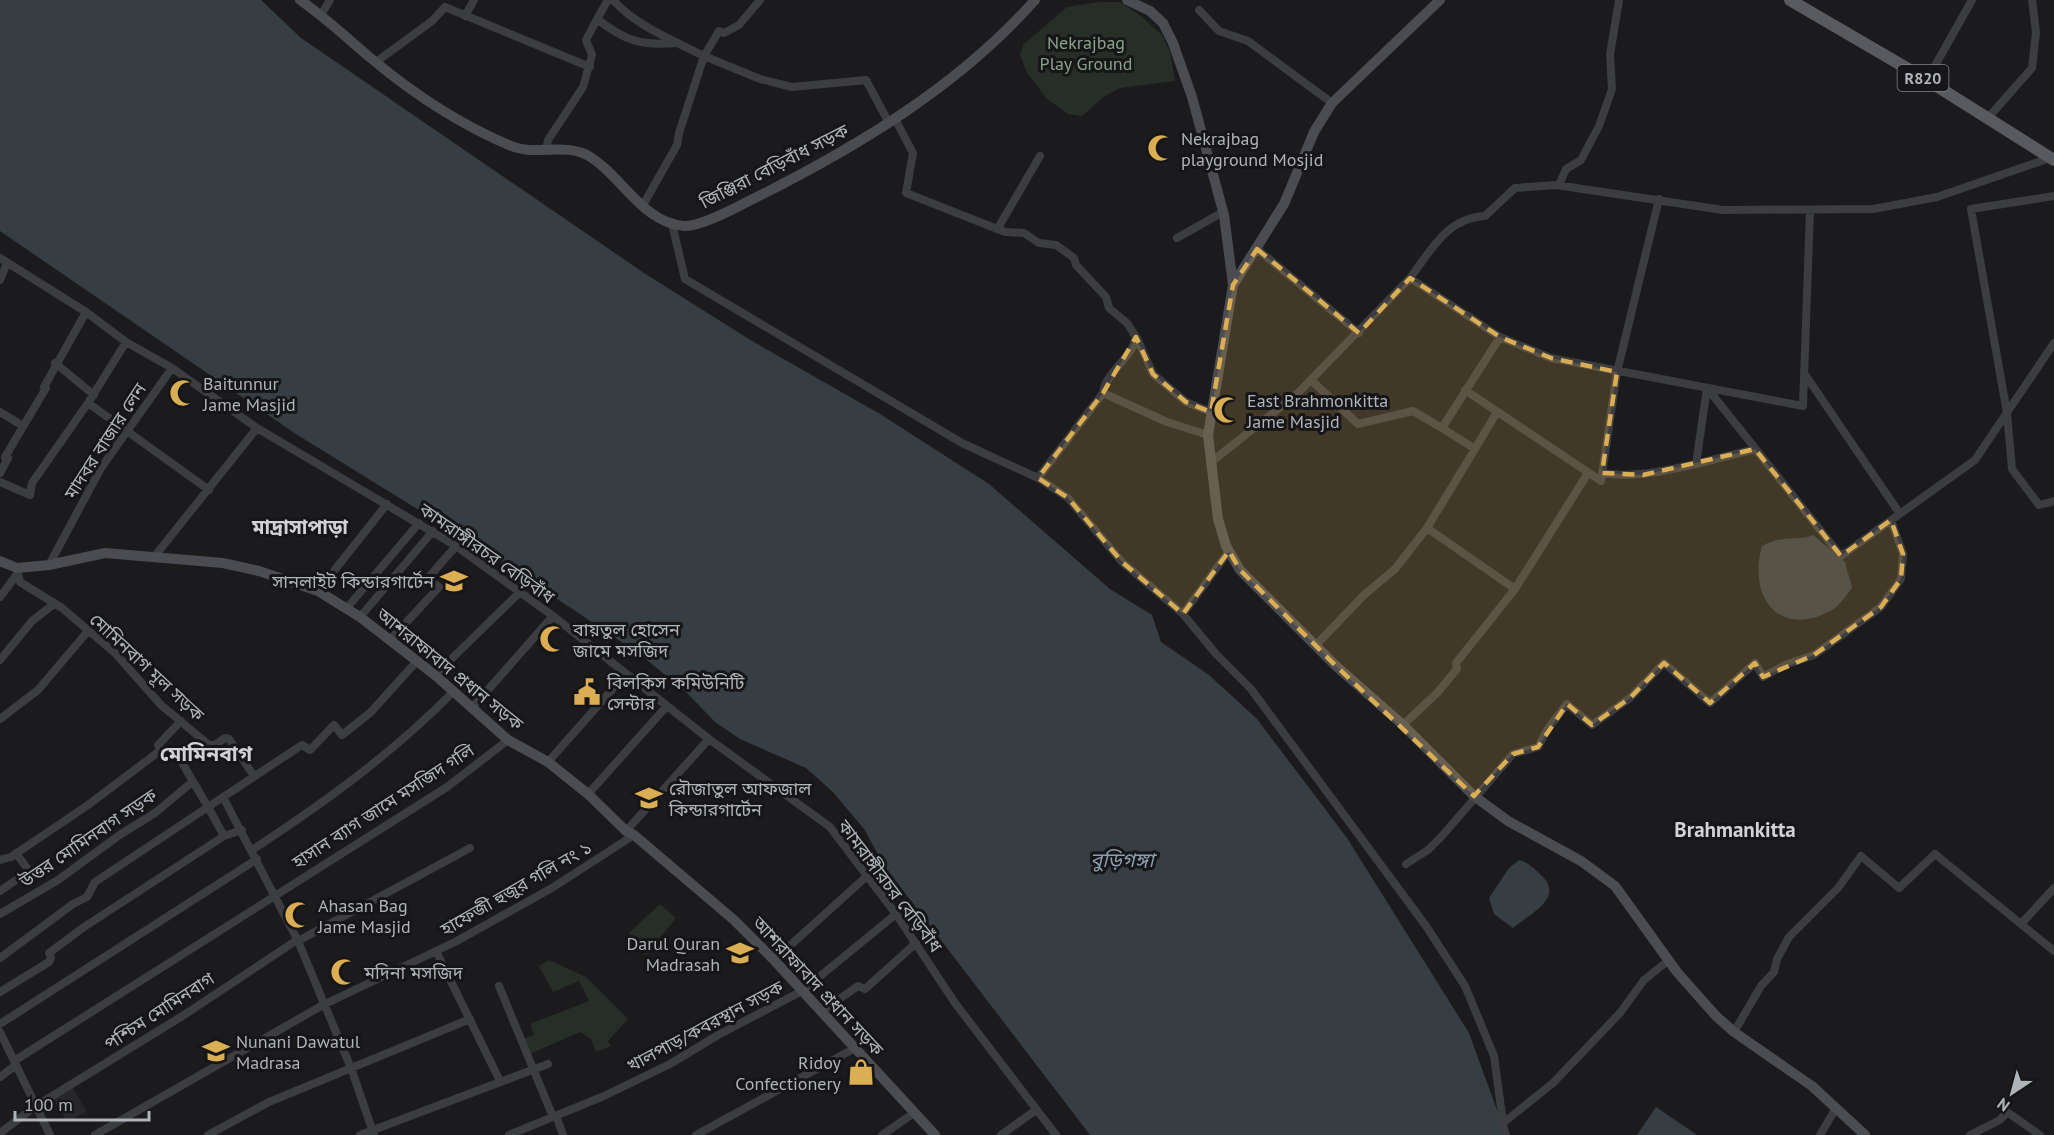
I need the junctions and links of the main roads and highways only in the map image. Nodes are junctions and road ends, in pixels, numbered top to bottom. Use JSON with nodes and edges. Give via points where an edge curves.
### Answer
{"nodes":[{"id":1,"x":1795,"y":1,"type":"edge"},
{"id":2,"x":2052,"y":159,"type":"edge"}],
"edges":[{"from":1,"to":2,"type":"main road","number":"R820"}]}
